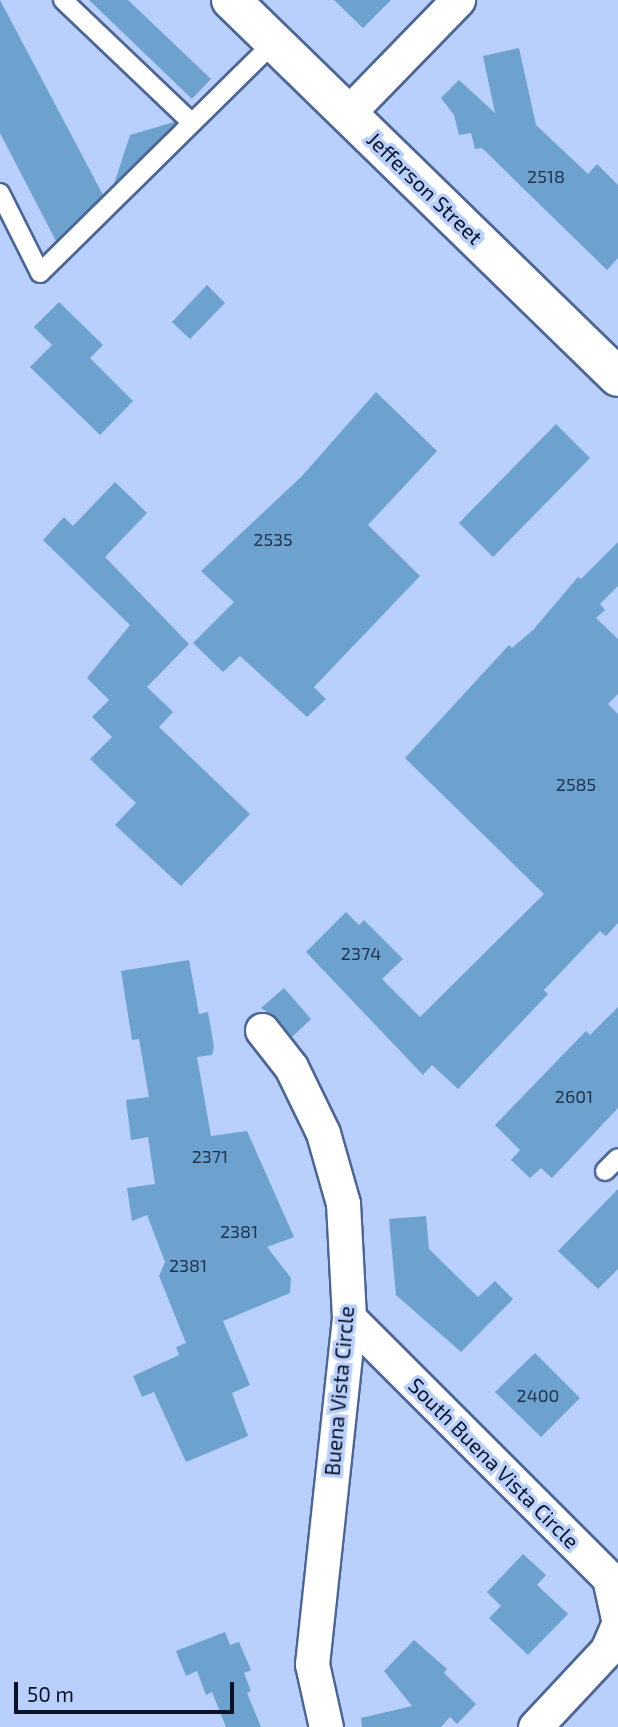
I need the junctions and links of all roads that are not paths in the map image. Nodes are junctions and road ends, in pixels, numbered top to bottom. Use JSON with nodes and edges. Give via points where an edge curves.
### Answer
{"nodes":[{"id":1,"x":63,"y":0,"type":"edge"},
{"id":2,"x":231,"y":0,"type":"edge"},
{"id":3,"x":458,"y":0,"type":"edge"},
{"id":4,"x":274,"y":42,"type":"junction"},
{"id":5,"x":348,"y":113,"type":"junction"},
{"id":6,"x":191,"y":123,"type":"junction"},
{"id":7,"x":0,"y":193,"type":"edge"},
{"id":8,"x":618,"y":376,"type":"edge"},
{"id":9,"x":262,"y":1030,"type":"dead end"},
{"id":10,"x":618,"y":1158,"type":"edge"},
{"id":11,"x":605,"y":1171,"type":"dead end"},
{"id":12,"x":349,"y":1318,"type":"junction"},
{"id":13,"x":618,"y":1621,"type":"edge"},
{"id":14,"x":326,"y":1727,"type":"edge"},
{"id":15,"x":535,"y":1727,"type":"edge"}],
"edges":[{"from":1,"to":6,"type":"lane"},
{"from":2,"to":4,"type":"main road","name":"Jefferson Street"},
{"from":3,"to":5,"type":"street"},
{"from":4,"to":5,"type":"main road","name":"Jefferson Street"},
{"from":4,"to":6,"type":"lane"},
{"from":5,"to":8,"type":"main road","name":"Jefferson Street"},
{"from":6,"to":7,"type":"lane","via":[[40,273]]},
{"from":9,"to":12,"type":"street","name":"Buena Vista Circle","via":[[291,1067],[323,1133],[343,1203]]},
{"from":10,"to":11,"type":"lane"},
{"from":12,"to":13,"type":"street","name":"South Buena Vista Circle","via":[[609,1578]]},
{"from":12,"to":14,"type":"street","name":"Buena Vista Circle","via":[[312,1664]]},
{"from":13,"to":15,"type":"street","name":"South Buena Vista Circle","via":[[607,1650]]}]}
